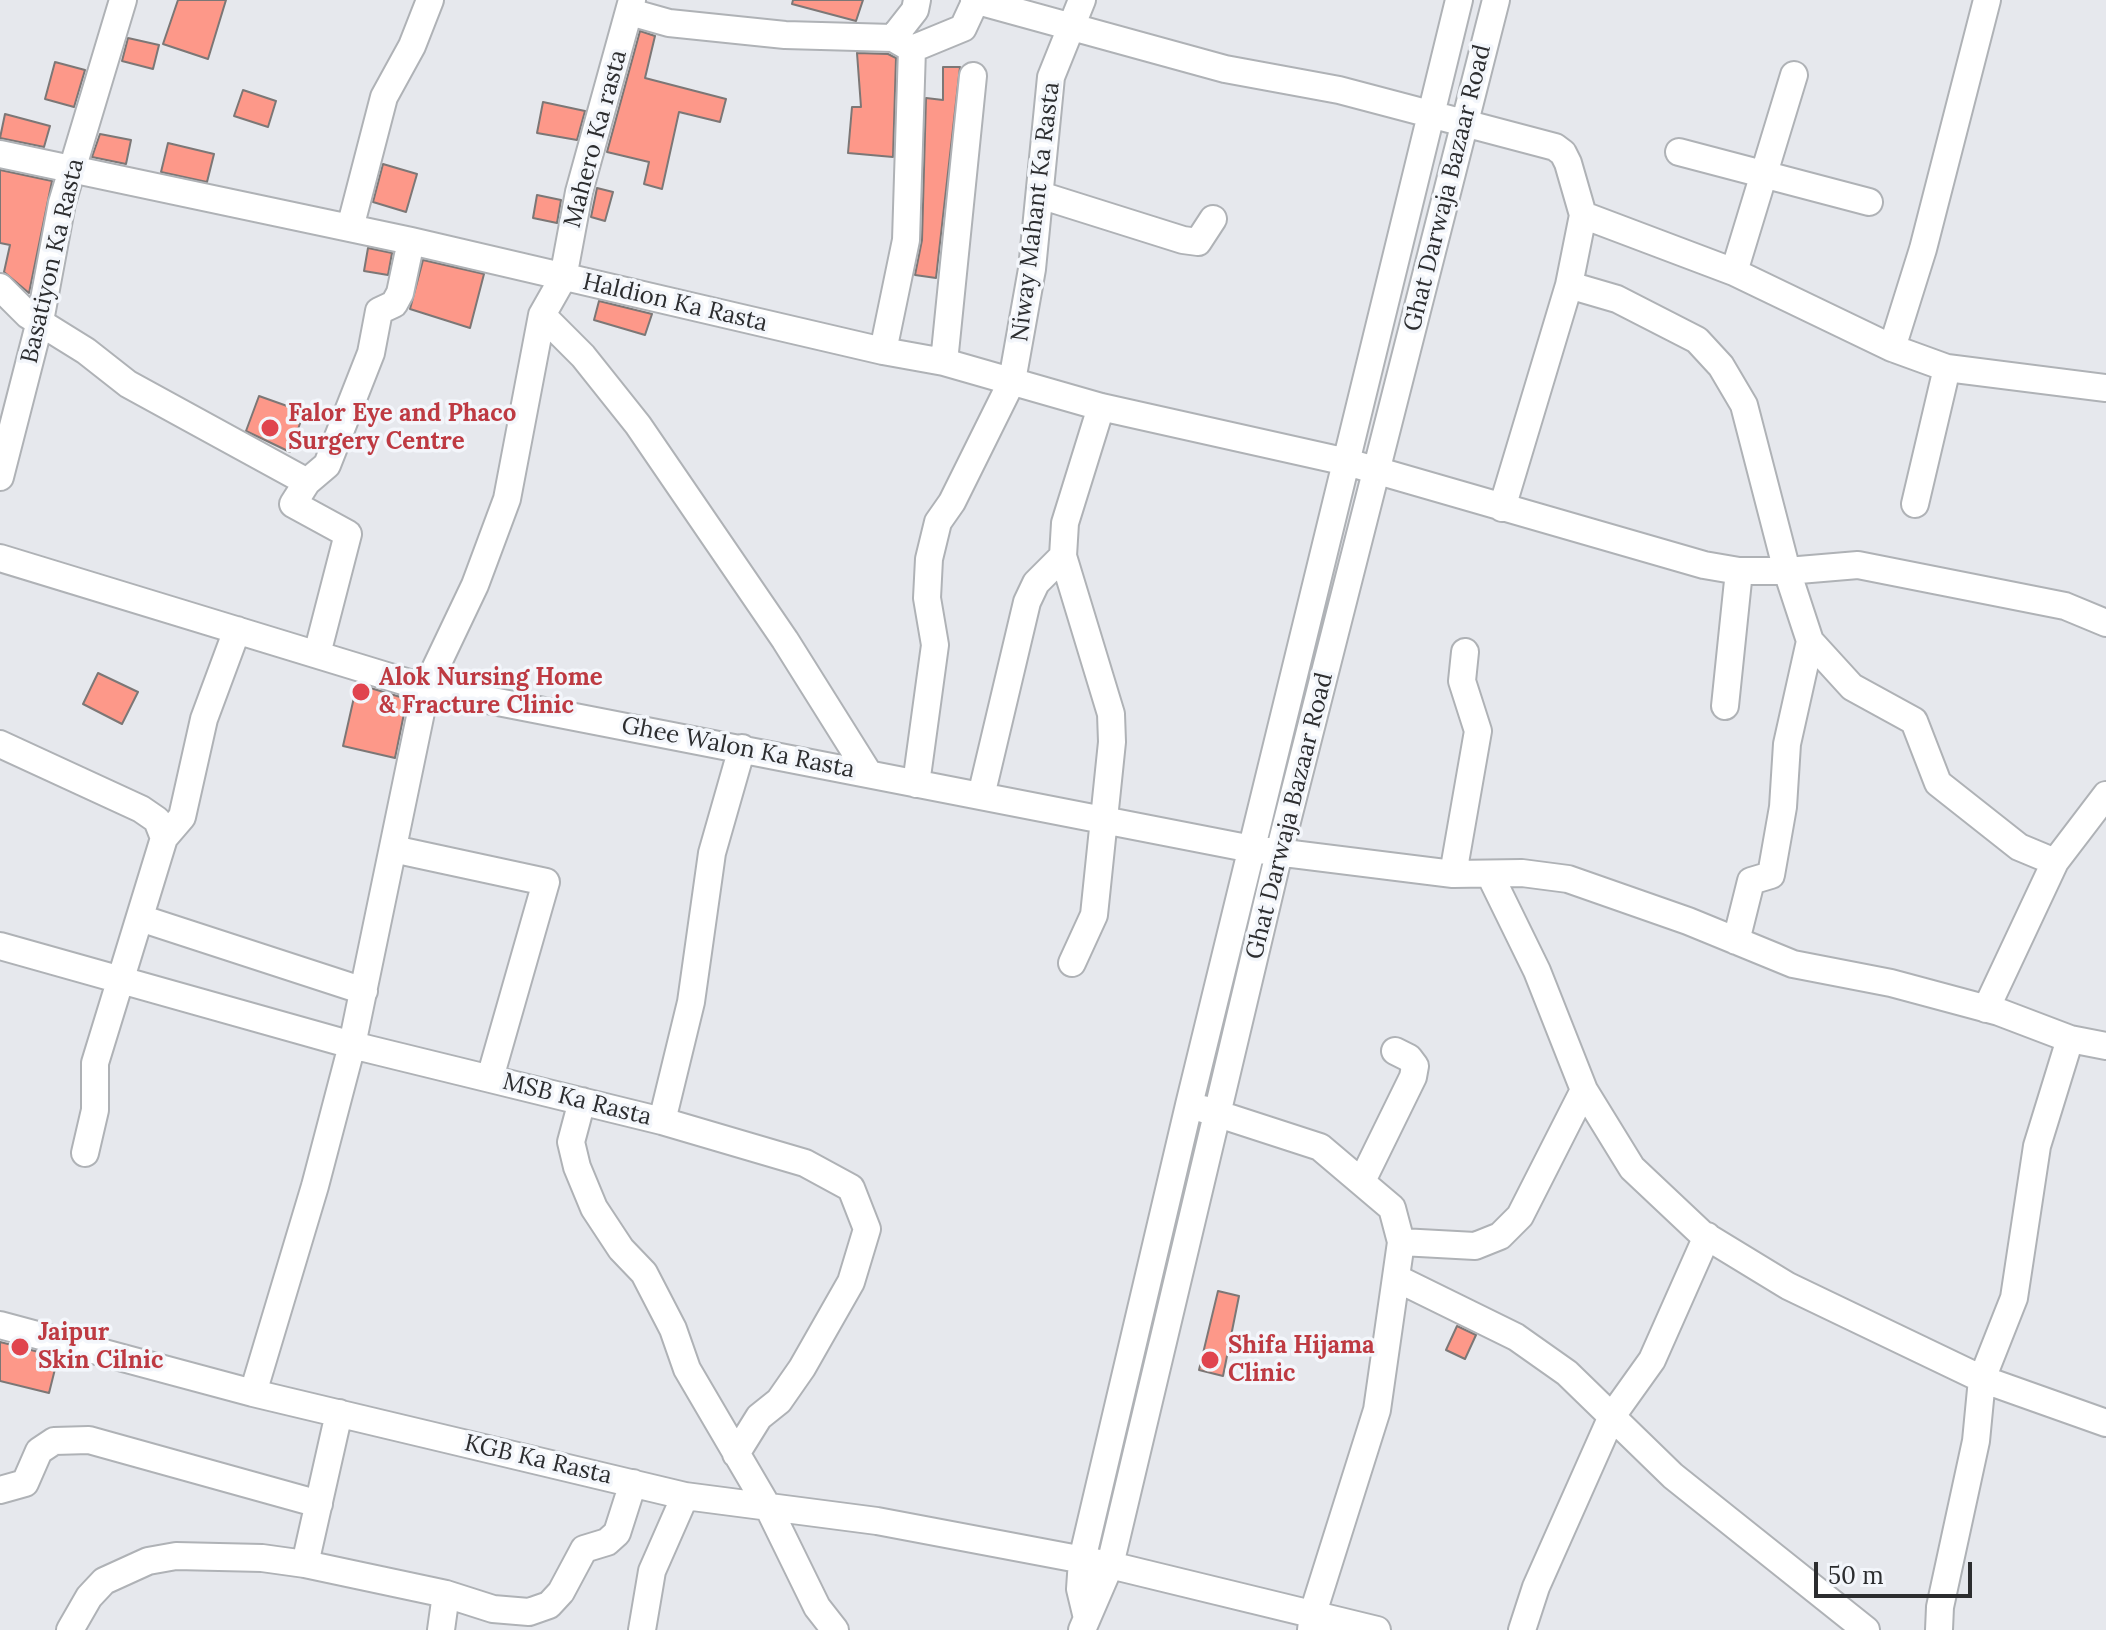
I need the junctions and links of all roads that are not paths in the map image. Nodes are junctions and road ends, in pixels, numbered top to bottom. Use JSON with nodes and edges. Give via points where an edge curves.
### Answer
{"nodes":[{"id":1,"x":123,"y":0,"type":"edge"},
{"id":2,"x":430,"y":0,"type":"edge"},
{"id":3,"x":917,"y":0,"type":"edge"},
{"id":4,"x":975,"y":0,"type":"edge"},
{"id":5,"x":1082,"y":0,"type":"edge"},
{"id":6,"x":1459,"y":0,"type":"edge"},
{"id":7,"x":1496,"y":0,"type":"edge"},
{"id":8,"x":1987,"y":0,"type":"edge"},
{"id":9,"x":631,"y":6,"type":"edge"},
{"id":10,"x":1072,"y":27,"type":"junction"},
{"id":11,"x":902,"y":44,"type":"junction"},
{"id":12,"x":1794,"y":75,"type":"dead end"},
{"id":13,"x":973,"y":76,"type":"dead end"},
{"id":14,"x":1432,"y":113,"type":"junction"},
{"id":15,"x":1464,"y":122,"type":"junction"},
{"id":16,"x":1679,"y":152,"type":"dead end"},
{"id":17,"x":0,"y":154,"type":"edge"},
{"id":18,"x":74,"y":168,"type":"junction"},
{"id":19,"x":1764,"y":173,"type":"junction"},
{"id":20,"x":1040,"y":195,"type":"junction"},
{"id":21,"x":1869,"y":202,"type":"dead end"},
{"id":22,"x":1583,"y":215,"type":"junction"},
{"id":23,"x":1213,"y":219,"type":"dead end"},
{"id":24,"x":350,"y":228,"type":"junction"},
{"id":25,"x":411,"y":241,"type":"junction"},
{"id":26,"x":1734,"y":272,"type":"junction"},
{"id":27,"x":563,"y":278,"type":"junction"},
{"id":28,"x":1569,"y":285,"type":"junction"},
{"id":29,"x":0,"y":287,"type":"edge"},
{"id":30,"x":542,"y":315,"type":"junction"},
{"id":31,"x":40,"y":321,"type":"junction"},
{"id":32,"x":1892,"y":348,"type":"junction"},
{"id":33,"x":883,"y":351,"type":"junction"},
{"id":34,"x":944,"y":362,"type":"junction"},
{"id":35,"x":1947,"y":368,"type":"junction"},
{"id":36,"x":1012,"y":381,"type":"junction"},
{"id":37,"x":2106,"y":388,"type":"edge"},
{"id":38,"x":1101,"y":407,"type":"junction"},
{"id":39,"x":1347,"y":462,"type":"junction"},
{"id":40,"x":1378,"y":472,"type":"junction"},
{"id":41,"x":0,"y":477,"type":"edge"},
{"id":42,"x":307,"y":482,"type":"junction"},
{"id":43,"x":1915,"y":504,"type":"dead end"},
{"id":44,"x":1502,"y":508,"type":"junction"},
{"id":45,"x":1063,"y":556,"type":"junction"},
{"id":46,"x":0,"y":558,"type":"edge"},
{"id":47,"x":1739,"y":571,"type":"junction"},
{"id":48,"x":1787,"y":571,"type":"junction"},
{"id":49,"x":2106,"y":623,"type":"edge"},
{"id":50,"x":237,"y":630,"type":"junction"},
{"id":51,"x":1810,"y":641,"type":"junction"},
{"id":52,"x":1465,"y":652,"type":"dead end"},
{"id":53,"x":317,"y":654,"type":"junction"},
{"id":54,"x":426,"y":688,"type":"junction"},
{"id":55,"x":1725,"y":706,"type":"dead end"},
{"id":56,"x":0,"y":744,"type":"edge"},
{"id":57,"x":742,"y":748,"type":"junction"},
{"id":58,"x":869,"y":774,"type":"junction"},
{"id":59,"x":916,"y":784,"type":"junction"},
{"id":60,"x":2106,"y":795,"type":"edge"},
{"id":61,"x":981,"y":796,"type":"junction"},
{"id":62,"x":1104,"y":820,"type":"junction"},
{"id":63,"x":164,"y":838,"type":"junction"},
{"id":64,"x":393,"y":849,"type":"junction"},
{"id":65,"x":1252,"y":849,"type":"junction"},
{"id":66,"x":1279,"y":853,"type":"junction"},
{"id":67,"x":2055,"y":862,"type":"junction"},
{"id":68,"x":1453,"y":874,"type":"junction"},
{"id":69,"x":1490,"y":875,"type":"junction"},
{"id":70,"x":140,"y":918,"type":"junction"},
{"id":71,"x":1736,"y":941,"type":"junction"},
{"id":72,"x":0,"y":946,"type":"edge"},
{"id":73,"x":1072,"y":963,"type":"dead end"},
{"id":74,"x":120,"y":978,"type":"junction"},
{"id":75,"x":364,"y":991,"type":"junction"},
{"id":76,"x":1986,"y":1009,"type":"junction"},
{"id":77,"x":2070,"y":1039,"type":"junction"},
{"id":78,"x":352,"y":1045,"type":"junction"},
{"id":79,"x":2106,"y":1046,"type":"edge"},
{"id":80,"x":1395,"y":1051,"type":"dead end"},
{"id":81,"x":490,"y":1078,"type":"junction"},
{"id":82,"x":1584,"y":1090,"type":"junction"},
{"id":83,"x":582,"y":1101,"type":"junction"},
{"id":84,"x":1189,"y":1105,"type":"junction"},
{"id":85,"x":1218,"y":1113,"type":"junction"},
{"id":86,"x":662,"y":1121,"type":"junction"},
{"id":87,"x":85,"y":1153,"type":"dead end"},
{"id":88,"x":1363,"y":1179,"type":"junction"},
{"id":89,"x":1707,"y":1236,"type":"junction"},
{"id":90,"x":1401,"y":1242,"type":"junction"},
{"id":91,"x":1398,"y":1279,"type":"junction"},
{"id":92,"x":0,"y":1325,"type":"edge"},
{"id":93,"x":1982,"y":1379,"type":"junction"},
{"id":94,"x":253,"y":1393,"type":"junction"},
{"id":95,"x":339,"y":1413,"type":"junction"},
{"id":96,"x":1612,"y":1416,"type":"junction"},
{"id":97,"x":2106,"y":1423,"type":"edge"},
{"id":98,"x":736,"y":1454,"type":"junction"},
{"id":99,"x":633,"y":1483,"type":"junction"},
{"id":100,"x":0,"y":1490,"type":"edge"},
{"id":101,"x":685,"y":1496,"type":"junction"},
{"id":102,"x":319,"y":1504,"type":"junction"},
{"id":103,"x":769,"y":1509,"type":"junction"},
{"id":104,"x":1082,"y":1560,"type":"junction"},
{"id":105,"x":305,"y":1564,"type":"junction"},
{"id":106,"x":1110,"y":1565,"type":"junction"},
{"id":107,"x":446,"y":1594,"type":"junction"},
{"id":108,"x":1312,"y":1621,"type":"edge"},
{"id":109,"x":1084,"y":1622,"type":"edge"},
{"id":110,"x":70,"y":1630,"type":"edge"},
{"id":111,"x":441,"y":1630,"type":"edge"},
{"id":112,"x":642,"y":1630,"type":"edge"},
{"id":113,"x":835,"y":1630,"type":"edge"},
{"id":114,"x":1377,"y":1630,"type":"edge"},
{"id":115,"x":1522,"y":1630,"type":"edge"},
{"id":116,"x":1866,"y":1630,"type":"edge"},
{"id":117,"x":1939,"y":1630,"type":"edge"}],
"edges":[{"from":1,"to":18,"type":"street","name":"Basatiyon Ka Rasta"},
{"from":2,"to":24,"type":"street","via":[[384,97]]},
{"from":3,"to":11,"type":"street"},
{"from":4,"to":10,"type":"street"},
{"from":4,"to":11,"type":"street","via":[[963,28]]},
{"from":5,"to":10,"type":"street","name":"Niway Mahant Ka Rasta"},
{"from":6,"to":14,"type":"street"},
{"from":7,"to":15,"type":"street","name":"Ghat Darwaja Bazaar Road"},
{"from":8,"to":32,"type":"street"},
{"from":9,"to":11,"type":"street","via":[[669,23]]},
{"from":9,"to":27,"type":"street","name":"Mahero Ka rasta","via":[[579,192]]},
{"from":10,"to":14,"type":"street","via":[[1225,69]]},
{"from":10,"to":20,"type":"street","name":"Niway Mahant Ka Rasta","via":[[1051,77]]},
{"from":11,"to":33,"type":"street","via":[[906,240]]},
{"from":12,"to":19,"type":"street"},
{"from":13,"to":34,"type":"street"},
{"from":14,"to":15,"type":"street"},
{"from":14,"to":39,"type":"street"},
{"from":15,"to":22,"type":"street","via":[[1563,153]]},
{"from":15,"to":40,"type":"street","name":"Ghat Darwaja Bazaar Road"},
{"from":16,"to":19,"type":"street"},
{"from":17,"to":18,"type":"street","name":"Haldion Ka Rasta"},
{"from":18,"to":24,"type":"street","name":"Haldion Ka Rasta"},
{"from":18,"to":31,"type":"street","name":"Basatiyon Ka Rasta","via":[[62,203]]},
{"from":19,"to":21,"type":"street"},
{"from":19,"to":26,"type":"street"},
{"from":20,"to":23,"type":"street","via":[[1183,240],[1198,242]]},
{"from":20,"to":36,"type":"street","name":"Niway Mahant Ka Rasta"},
{"from":22,"to":26,"type":"street"},
{"from":22,"to":28,"type":"street"},
{"from":24,"to":25,"type":"street","name":"Haldion Ka Rasta"},
{"from":25,"to":27,"type":"street","name":"Haldion Ka Rasta"},
{"from":25,"to":42,"type":"street","via":[[400,293],[394,304],[379,311],[371,353],[327,465]]},
{"from":26,"to":32,"type":"street"},
{"from":27,"to":30,"type":"street","name":"Mahero Ka rasta"},
{"from":27,"to":33,"type":"street","name":"Haldion Ka Rasta"},
{"from":28,"to":44,"type":"street"},
{"from":28,"to":48,"type":"street","via":[[1617,299],[1697,340],[1721,366],[1744,405]]},
{"from":29,"to":31,"type":"street"},
{"from":30,"to":54,"type":"street","name":"Mahero Ka rasta","via":[[507,499],[475,585]]},
{"from":30,"to":58,"type":"street","via":[[638,425]]},
{"from":31,"to":41,"type":"street","name":"Basatiyon Ka Rasta"},
{"from":31,"to":42,"type":"street","via":[[128,384]]},
{"from":32,"to":35,"type":"street"},
{"from":33,"to":34,"type":"street","name":"Haldion Ka Rasta"},
{"from":34,"to":36,"type":"street","name":"Haldion Ka Rasta"},
{"from":35,"to":37,"type":"street"},
{"from":35,"to":43,"type":"street"},
{"from":36,"to":38,"type":"street","name":"Haldion Ka Rasta"},
{"from":36,"to":59,"type":"street","name":"Niway Mahant Ka Rasta","via":[[938,522],[929,559],[927,598],[935,645]]},
{"from":38,"to":39,"type":"street","name":"Haldion Ka Rasta"},
{"from":38,"to":45,"type":"street","via":[[1065,523]]},
{"from":39,"to":40,"type":"street","name":"Haldion Ka Rasta"},
{"from":39,"to":65,"type":"street"},
{"from":40,"to":44,"type":"street","name":"Haldion Ka Rasta"},
{"from":40,"to":66,"type":"street","name":"Ghat Darwaja Bazaar Road"},
{"from":42,"to":53,"type":"street","via":[[293,504],[348,534]]},
{"from":44,"to":47,"type":"street","name":"Haldion Ka Rasta","via":[[1643,550]]},
{"from":45,"to":61,"type":"street","via":[[1036,583],[1027,602]]},
{"from":45,"to":62,"type":"street","via":[[1111,714]]},
{"from":46,"to":50,"type":"street","name":"Ghee Walon Ka Rasta"},
{"from":47,"to":48,"type":"street","name":"Haldion Ka Rasta"},
{"from":47,"to":55,"type":"street"},
{"from":48,"to":49,"type":"street","name":"Haldion Ka Rasta","via":[[1858,565],[2065,606]]},
{"from":48,"to":51,"type":"street"},
{"from":50,"to":53,"type":"street","name":"Ghee Walon Ka Rasta"},
{"from":50,"to":63,"type":"street","via":[[204,719],[182,817]]},
{"from":51,"to":67,"type":"street","via":[[1852,687],[1914,721],[1938,783],[2019,847]]},
{"from":51,"to":71,"type":"street","via":[[1787,744],[1771,875],[1751,881]]},
{"from":52,"to":68,"type":"street","via":[[1462,681],[1478,731]]},
{"from":53,"to":54,"type":"street","name":"Ghee Walon Ka Rasta"},
{"from":54,"to":57,"type":"street","name":"Ghee Walon Ka Rasta"},
{"from":54,"to":64,"type":"street","name":"Mahero Ka rasta"},
{"from":56,"to":63,"type":"street","via":[[141,809],[157,820]]},
{"from":57,"to":58,"type":"street","name":"Ghee Walon Ka Rasta"},
{"from":57,"to":86,"type":"street","via":[[712,853],[691,1002]]},
{"from":58,"to":59,"type":"street","name":"Ghee Walon Ka Rasta"},
{"from":59,"to":61,"type":"street","name":"Ghee Walon Ka Rasta"},
{"from":60,"to":67,"type":"street"},
{"from":61,"to":62,"type":"street","name":"Ghee Walon Ka Rasta"},
{"from":62,"to":65,"type":"street","name":"Ghee Walon Ka Rasta"},
{"from":62,"to":73,"type":"street","via":[[1094,915]]},
{"from":63,"to":70,"type":"street"},
{"from":64,"to":75,"type":"street","name":"Mahero Ka rasta"},
{"from":64,"to":81,"type":"street","via":[[546,882]]},
{"from":65,"to":66,"type":"street","name":"Ghee Walon Ka Rasta"},
{"from":65,"to":84,"type":"street"},
{"from":66,"to":68,"type":"street","name":"Ghee Walon Ka Rasta"},
{"from":66,"to":85,"type":"street","name":"Ghat Darwaja Bazaar Road"},
{"from":67,"to":76,"type":"street"},
{"from":68,"to":69,"type":"street","name":"Ghee Walon Ka Rasta"},
{"from":69,"to":71,"type":"street","name":"Ghee Walon Ka Rasta","via":[[1568,879]]},
{"from":69,"to":82,"type":"street","via":[[1537,971]]},
{"from":70,"to":74,"type":"street"},
{"from":70,"to":75,"type":"street"},
{"from":71,"to":76,"type":"street","name":"Ghee Walon Ka Rasta","via":[[1793,964]]},
{"from":72,"to":74,"type":"street","name":"MSB Ka Rasta"},
{"from":74,"to":78,"type":"street","name":"MSB Ka Rasta"},
{"from":74,"to":87,"type":"street","via":[[95,1063],[95,1110]]},
{"from":75,"to":78,"type":"street","name":"Mahero Ka rasta"},
{"from":76,"to":77,"type":"street","name":"Ghee Walon Ka Rasta"},
{"from":77,"to":79,"type":"street","name":"Ghee Walon Ka Rasta"},
{"from":77,"to":93,"type":"street","via":[[2037,1146],[2014,1298]]},
{"from":78,"to":81,"type":"street","name":"MSB Ka Rasta"},
{"from":78,"to":94,"type":"street","name":"Mahero Ka rasta"},
{"from":80,"to":88,"type":"street","via":[[1415,1066],[1413,1077]]},
{"from":81,"to":83,"type":"street","name":"MSB Ka Rasta"},
{"from":82,"to":89,"type":"street","via":[[1632,1168]]},
{"from":82,"to":90,"type":"street","via":[[1520,1216],[1500,1236],[1475,1246]]},
{"from":83,"to":86,"type":"street","name":"MSB Ka Rasta"},
{"from":83,"to":98,"type":"street","via":[[571,1142],[588,1195],[621,1249],[644,1273],[687,1369]]},
{"from":84,"to":85,"type":"street"},
{"from":84,"to":104,"type":"street"},
{"from":85,"to":88,"type":"street","via":[[1320,1147]]},
{"from":85,"to":106,"type":"street","name":"Ghat Darwaja Bazaar Road"},
{"from":86,"to":98,"type":"street","name":"MSB Ka Rasta","via":[[828,1174],[851,1188],[867,1229],[851,1282],[802,1368],[779,1401],[759,1417]]},
{"from":88,"to":90,"type":"street","via":[[1392,1208]]},
{"from":89,"to":93,"type":"street","via":[[1788,1286]]},
{"from":89,"to":96,"type":"street","via":[[1652,1360]]},
{"from":90,"to":91,"type":"street"},
{"from":91,"to":96,"type":"street","via":[[1516,1337],[1567,1373]]},
{"from":91,"to":108,"type":"street","via":[[1377,1410]]},
{"from":92,"to":94,"type":"street","name":"KGB Ka Rasta"},
{"from":93,"to":97,"type":"street"},
{"from":93,"to":117,"type":"street","via":[[1976,1441]]},
{"from":94,"to":95,"type":"street","name":"KGB Ka Rasta"},
{"from":95,"to":99,"type":"street","name":"KGB Ka Rasta"},
{"from":95,"to":102,"type":"street"},
{"from":96,"to":115,"type":"street"},
{"from":96,"to":116,"type":"street","via":[[1728,1523]]},
{"from":98,"to":103,"type":"street"},
{"from":99,"to":101,"type":"street","name":"KGB Ka Rasta"},
{"from":99,"to":107,"type":"street","via":[[617,1533],[584,1549],[549,1605],[529,1612],[493,1609]]},
{"from":100,"to":102,"type":"street","via":[[25,1483],[39,1451],[54,1441],[89,1440]]},
{"from":101,"to":103,"type":"street","name":"KGB Ka Rasta"},
{"from":101,"to":112,"type":"street","via":[[652,1571]]},
{"from":102,"to":105,"type":"street"},
{"from":103,"to":104,"type":"street","name":"KGB Ka Rasta","via":[[877,1521]]},
{"from":103,"to":113,"type":"street","via":[[817,1607]]},
{"from":104,"to":106,"type":"street","name":"KGB Ka Rasta"},
{"from":104,"to":109,"type":"street"},
{"from":105,"to":107,"type":"street"},
{"from":105,"to":110,"type":"street","via":[[176,1556],[148,1561],[104,1581]]},
{"from":106,"to":108,"type":"street","name":"KGB Ka Rasta"},
{"from":106,"to":109,"type":"street","name":"Ghat Darwaja Bazaar Road"},
{"from":107,"to":111,"type":"street"},
{"from":108,"to":114,"type":"street","name":"KGB Ka Rasta"}]}
